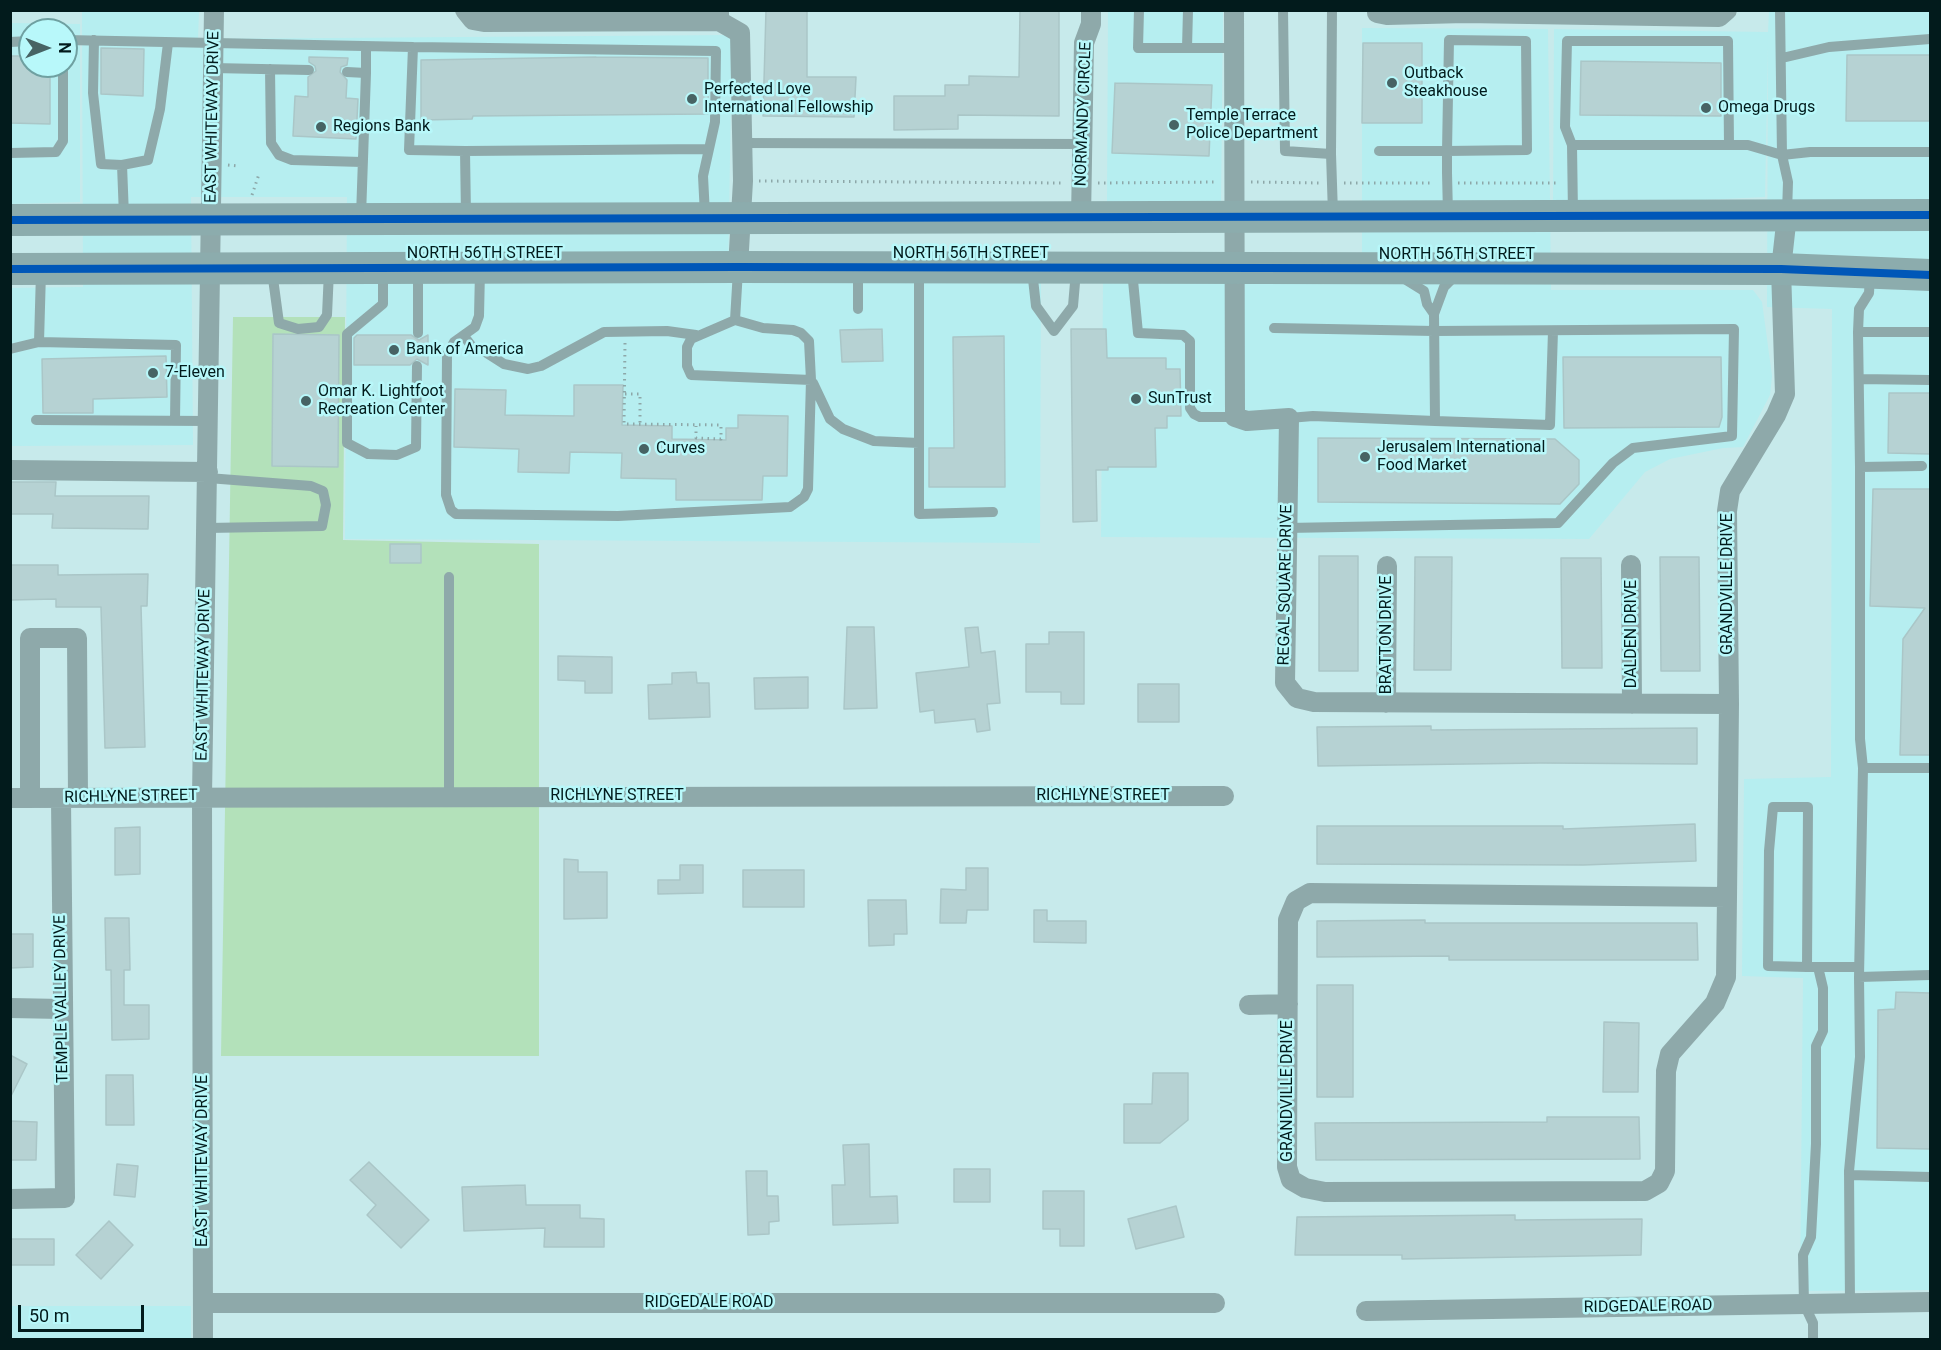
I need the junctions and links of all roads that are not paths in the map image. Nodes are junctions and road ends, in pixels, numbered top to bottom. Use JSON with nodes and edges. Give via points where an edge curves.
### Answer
{"nodes":[{"id":1,"x":214,"y":10,"type":"edge"},
{"id":2,"x":465,"y":10,"type":"edge"},
{"id":3,"x":1091,"y":10,"type":"edge"},
{"id":4,"x":1139,"y":10,"type":"edge"},
{"id":5,"x":1188,"y":10,"type":"edge"},
{"id":6,"x":1234,"y":10,"type":"edge"},
{"id":7,"x":1283,"y":10,"type":"edge"},
{"id":8,"x":1332,"y":10,"type":"edge"},
{"id":9,"x":1377,"y":10,"type":"edge"},
{"id":10,"x":1727,"y":10,"type":"edge"},
{"id":11,"x":1780,"y":10,"type":"edge"},
{"id":12,"x":719,"y":16,"type":"edge"},
{"id":13,"x":1930,"y":39,"type":"edge"},
{"id":14,"x":78,"y":40,"type":"edge"},
{"id":15,"x":94,"y":40,"type":"junction"},
{"id":16,"x":168,"y":43,"type":"junction"},
{"id":17,"x":214,"y":45,"type":"junction"},
{"id":18,"x":366,"y":47,"type":"junction"},
{"id":19,"x":413,"y":47,"type":"junction"},
{"id":20,"x":1187,"y":48,"type":"junction"},
{"id":21,"x":1234,"y":48,"type":"junction"},
{"id":22,"x":1782,"y":57,"type":"junction"},
{"id":23,"x":213,"y":68,"type":"junction"},
{"id":24,"x":270,"y":69,"type":"junction"},
{"id":25,"x":309,"y":70,"type":"dead end"},
{"id":26,"x":347,"y":72,"type":"dead end"},
{"id":27,"x":366,"y":73,"type":"junction"},
{"id":28,"x":63,"y":78,"type":"edge"},
{"id":29,"x":742,"y":143,"type":"junction"},
{"id":30,"x":1082,"y":144,"type":"junction"},
{"id":31,"x":1572,"y":145,"type":"junction"},
{"id":32,"x":1729,"y":145,"type":"junction"},
{"id":33,"x":709,"y":149,"type":"junction"},
{"id":34,"x":465,"y":151,"type":"junction"},
{"id":35,"x":1379,"y":151,"type":"dead end"},
{"id":36,"x":1448,"y":151,"type":"junction"},
{"id":37,"x":1930,"y":152,"type":"edge"},
{"id":38,"x":10,"y":153,"type":"edge"},
{"id":39,"x":1331,"y":154,"type":"junction"},
{"id":40,"x":1782,"y":155,"type":"junction"},
{"id":41,"x":362,"y":162,"type":"junction"},
{"id":42,"x":122,"y":165,"type":"junction"},
{"id":43,"x":1787,"y":215,"type":"junction"},
{"id":44,"x":1930,"y":215,"type":"edge"},
{"id":45,"x":1574,"y":216,"type":"junction"},
{"id":46,"x":1448,"y":217,"type":"junction"},
{"id":47,"x":705,"y":218,"type":"junction"},
{"id":48,"x":740,"y":218,"type":"junction"},
{"id":49,"x":1081,"y":218,"type":"junction"},
{"id":50,"x":1234,"y":218,"type":"junction"},
{"id":51,"x":1333,"y":218,"type":"junction"},
{"id":52,"x":374,"y":219,"type":"junction"},
{"id":53,"x":418,"y":219,"type":"junction"},
{"id":54,"x":466,"y":219,"type":"junction"},
{"id":55,"x":10,"y":220,"type":"edge"},
{"id":56,"x":124,"y":220,"type":"junction"},
{"id":57,"x":212,"y":220,"type":"junction"},
{"id":58,"x":705,"y":267,"type":"junction"},
{"id":59,"x":738,"y":267,"type":"junction"},
{"id":60,"x":212,"y":268,"type":"junction"},
{"id":61,"x":271,"y":268,"type":"junction"},
{"id":62,"x":329,"y":268,"type":"junction"},
{"id":63,"x":383,"y":268,"type":"junction"},
{"id":64,"x":418,"y":268,"type":"junction"},
{"id":65,"x":480,"y":268,"type":"junction"},
{"id":66,"x":858,"y":268,"type":"junction"},
{"id":67,"x":919,"y":268,"type":"junction"},
{"id":68,"x":1032,"y":268,"type":"junction"},
{"id":69,"x":1077,"y":268,"type":"junction"},
{"id":70,"x":1132,"y":268,"type":"junction"},
{"id":71,"x":1235,"y":268,"type":"junction"},
{"id":72,"x":1364,"y":268,"type":"junction"},
{"id":73,"x":1468,"y":268,"type":"junction"},
{"id":74,"x":26,"y":269,"type":"edge"},
{"id":75,"x":1780,"y":269,"type":"junction"},
{"id":76,"x":1869,"y":272,"type":"junction"},
{"id":77,"x":1930,"y":275,"type":"edge"},
{"id":78,"x":858,"y":309,"type":"dead end"},
{"id":79,"x":1434,"y":314,"type":"junction"},
{"id":80,"x":735,"y":320,"type":"junction"},
{"id":81,"x":1274,"y":328,"type":"dead end"},
{"id":82,"x":1553,"y":331,"type":"junction"},
{"id":83,"x":1434,"y":332,"type":"junction"},
{"id":84,"x":1858,"y":332,"type":"junction"},
{"id":85,"x":1930,"y":332,"type":"edge"},
{"id":86,"x":418,"y":333,"type":"dead end"},
{"id":87,"x":696,"y":335,"type":"junction"},
{"id":88,"x":464,"y":336,"type":"junction"},
{"id":89,"x":39,"y":342,"type":"junction"},
{"id":90,"x":10,"y":349,"type":"edge"},
{"id":91,"x":417,"y":366,"type":"dead end"},
{"id":92,"x":1859,"y":379,"type":"junction"},
{"id":93,"x":811,"y":380,"type":"junction"},
{"id":94,"x":1930,"y":380,"type":"edge"},
{"id":95,"x":1235,"y":417,"type":"junction"},
{"id":96,"x":1288,"y":418,"type":"junction"},
{"id":97,"x":36,"y":420,"type":"dead end"},
{"id":98,"x":175,"y":421,"type":"junction"},
{"id":99,"x":209,"y":421,"type":"junction"},
{"id":100,"x":1435,"y":421,"type":"junction"},
{"id":101,"x":919,"y":443,"type":"junction"},
{"id":102,"x":1922,"y":466,"type":"dead end"},
{"id":103,"x":1860,"y":467,"type":"junction"},
{"id":104,"x":10,"y":470,"type":"edge"},
{"id":105,"x":208,"y":475,"type":"junction"},
{"id":106,"x":993,"y":512,"type":"dead end"},
{"id":107,"x":207,"y":528,"type":"junction"},
{"id":108,"x":1287,"y":528,"type":"junction"},
{"id":109,"x":1632,"y":565,"type":"dead end"},
{"id":110,"x":1387,"y":566,"type":"dead end"},
{"id":111,"x":449,"y":577,"type":"dead end"},
{"id":112,"x":1386,"y":703,"type":"junction"},
{"id":113,"x":1632,"y":704,"type":"junction"},
{"id":114,"x":1729,"y":704,"type":"junction"},
{"id":115,"x":1863,"y":768,"type":"junction"},
{"id":116,"x":1930,"y":768,"type":"edge"},
{"id":117,"x":202,"y":796,"type":"junction"},
{"id":118,"x":449,"y":796,"type":"junction"},
{"id":119,"x":1224,"y":796,"type":"dead end"},
{"id":120,"x":20,"y":798,"type":"edge"},
{"id":121,"x":70,"y":799,"type":"junction"},
{"id":122,"x":1727,"y":897,"type":"junction"},
{"id":123,"x":1812,"y":967,"type":"junction"},
{"id":124,"x":1859,"y":972,"type":"junction"},
{"id":125,"x":1930,"y":975,"type":"edge"},
{"id":126,"x":1288,"y":1004,"type":"junction"},
{"id":127,"x":1249,"y":1005,"type":"dead end"},
{"id":128,"x":10,"y":1008,"type":"edge"},
{"id":129,"x":62,"y":1009,"type":"junction"},
{"id":130,"x":1849,"y":1175,"type":"junction"},
{"id":131,"x":1930,"y":1177,"type":"edge"},
{"id":132,"x":10,"y":1199,"type":"edge"},
{"id":133,"x":1930,"y":1302,"type":"edge"},
{"id":134,"x":203,"y":1303,"type":"junction"},
{"id":135,"x":1215,"y":1303,"type":"dead end"},
{"id":136,"x":1804,"y":1304,"type":"junction"},
{"id":137,"x":1850,"y":1304,"type":"junction"},
{"id":138,"x":1366,"y":1311,"type":"dead end"},
{"id":139,"x":203,"y":1340,"type":"edge"},
{"id":140,"x":1813,"y":1340,"type":"edge"}],
"edges":[{"from":1,"to":17,"type":"street","name":"EAST WHITEWAY DRIVE"},
{"from":2,"to":12,"type":"street","via":[[474,20],[484,22]]},
{"from":3,"to":30,"type":"street","name":"NORMANDY CIRCLE","via":[[1084,43]]},
{"from":4,"to":20,"type":"lane","via":[[1138,48]]},
{"from":5,"to":20,"type":"lane"},
{"from":6,"to":21,"type":"street"},
{"from":7,"to":39,"type":"lane","via":[[1286,151]]},
{"from":8,"to":39,"type":"lane"},
{"from":9,"to":10,"type":"street","via":[[1387,15],[1719,17]]},
{"from":11,"to":22,"type":"lane"},
{"from":12,"to":29,"type":"street","via":[[740,33]]},
{"from":13,"to":22,"type":"lane","via":[[1829,47]]},
{"from":14,"to":15,"type":"lane"},
{"from":15,"to":16,"type":"lane"},
{"from":15,"to":42,"type":"lane","via":[[93,93],[101,164]]},
{"from":16,"to":17,"type":"lane"},
{"from":16,"to":42,"type":"lane","via":[[160,109],[148,160]]},
{"from":17,"to":18,"type":"lane"},
{"from":17,"to":23,"type":"street","name":"EAST WHITEWAY DRIVE"},
{"from":18,"to":19,"type":"lane"},
{"from":18,"to":27,"type":"lane"},
{"from":19,"to":33,"type":"lane","via":[[716,51],[716,122]]},
{"from":19,"to":34,"type":"lane","via":[[410,150]]},
{"from":20,"to":21,"type":"lane"},
{"from":21,"to":50,"type":"street"},
{"from":22,"to":40,"type":"lane"},
{"from":23,"to":24,"type":"lane"},
{"from":23,"to":57,"type":"street","name":"EAST WHITEWAY DRIVE"},
{"from":24,"to":25,"type":"lane"},
{"from":24,"to":41,"type":"lane","via":[[271,143],[279,155],[292,160]]},
{"from":26,"to":27,"type":"lane"},
{"from":27,"to":41,"type":"lane"},
{"from":28,"to":38,"type":"lane","via":[[63,141],[56,152]]},
{"from":29,"to":30,"type":"lane"},
{"from":29,"to":48,"type":"street"},
{"from":30,"to":49,"type":"street","name":"NORMANDY CIRCLE"},
{"from":31,"to":32,"type":"lane"},
{"from":31,"to":32,"type":"lane","via":[[1565,127],[1567,41],[1728,41]]},
{"from":31,"to":45,"type":"lane"},
{"from":32,"to":40,"type":"lane","via":[[1748,145]]},
{"from":33,"to":34,"type":"lane"},
{"from":33,"to":47,"type":"lane","via":[[703,176]]},
{"from":34,"to":54,"type":"lane"},
{"from":35,"to":36,"type":"lane"},
{"from":36,"to":36,"type":"lane","via":[[1449,40],[1526,41],[1527,150]]},
{"from":36,"to":46,"type":"lane"},
{"from":37,"to":40,"type":"lane"},
{"from":39,"to":51,"type":"lane"},
{"from":40,"to":43,"type":"lane","via":[[1788,182]]},
{"from":41,"to":52,"type":"lane"},
{"from":42,"to":56,"type":"lane"},
{"from":43,"to":44,"type":"main road"},
{"from":43,"to":45,"type":"main road"},
{"from":43,"to":75,"type":"street","name":"GRANDVILLE DRIVE"},
{"from":45,"to":46,"type":"main road"},
{"from":46,"to":51,"type":"main road"},
{"from":47,"to":48,"type":"main road"},
{"from":47,"to":54,"type":"main road"},
{"from":47,"to":58,"type":"main road"},
{"from":48,"to":49,"type":"main road"},
{"from":48,"to":59,"type":"street"},
{"from":49,"to":50,"type":"main road"},
{"from":50,"to":51,"type":"main road"},
{"from":50,"to":71,"type":"street"},
{"from":52,"to":53,"type":"main road"},
{"from":52,"to":57,"type":"main road"},
{"from":52,"to":63,"type":"main road"},
{"from":53,"to":54,"type":"main road"},
{"from":53,"to":64,"type":"main road"},
{"from":55,"to":56,"type":"main road"},
{"from":56,"to":57,"type":"main road"},
{"from":57,"to":60,"type":"street","name":"EAST WHITEWAY DRIVE"},
{"from":58,"to":59,"type":"main road","name":"NORTH 56TH STREET"},
{"from":58,"to":65,"type":"main road","name":"NORTH 56TH STREET"},
{"from":59,"to":66,"type":"main road","name":"NORTH 56TH STREET"},
{"from":59,"to":80,"type":"lane"},
{"from":60,"to":61,"type":"main road","name":"NORTH 56TH STREET"},
{"from":60,"to":74,"type":"main road","name":"NORTH 56TH STREET"},
{"from":60,"to":99,"type":"street","name":"EAST WHITEWAY DRIVE"},
{"from":61,"to":62,"type":"main road","name":"NORTH 56TH STREET"},
{"from":61,"to":62,"type":"lane","via":[[279,323],[298,330],[319,327],[327,315]]},
{"from":62,"to":63,"type":"main road","name":"NORTH 56TH STREET"},
{"from":63,"to":64,"type":"main road","name":"NORTH 56TH STREET"},
{"from":63,"to":91,"type":"lane","via":[[383,304],[347,334],[347,443],[368,454],[397,455],[416,447]]},
{"from":64,"to":65,"type":"main road","name":"NORTH 56TH STREET"},
{"from":64,"to":86,"type":"lane"},
{"from":65,"to":88,"type":"lane","via":[[478,316],[475,327]]},
{"from":66,"to":67,"type":"main road","name":"NORTH 56TH STREET"},
{"from":66,"to":78,"type":"lane"},
{"from":67,"to":68,"type":"main road","name":"NORTH 56TH STREET"},
{"from":67,"to":101,"type":"lane"},
{"from":68,"to":69,"type":"main road","name":"NORTH 56TH STREET"},
{"from":68,"to":69,"type":"lane","via":[[1036,306],[1054,332],[1073,306]]},
{"from":69,"to":70,"type":"main road","name":"NORTH 56TH STREET"},
{"from":70,"to":71,"type":"main road","name":"NORTH 56TH STREET"},
{"from":70,"to":95,"type":"lane","via":[[1137,333],[1187,337],[1190,408],[1200,417]]},
{"from":71,"to":72,"type":"main road","name":"NORTH 56TH STREET"},
{"from":71,"to":95,"type":"street"},
{"from":72,"to":73,"type":"main road","name":"NORTH 56TH STREET"},
{"from":72,"to":79,"type":"lane","via":[[1405,278],[1424,291]]},
{"from":73,"to":75,"type":"main road","name":"NORTH 56TH STREET"},
{"from":73,"to":79,"type":"lane","via":[[1444,287]]},
{"from":74,"to":89,"type":"lane"},
{"from":75,"to":76,"type":"main road","name":"NORTH 56TH STREET"},
{"from":75,"to":114,"type":"street","name":"GRANDVILLE DRIVE","via":[[1785,394],[1730,491],[1727,511]]},
{"from":76,"to":77,"type":"main road","name":"NORTH 56TH STREET"},
{"from":76,"to":84,"type":"lane","via":[[1869,293],[1858,312]]},
{"from":79,"to":83,"type":"lane"},
{"from":80,"to":87,"type":"lane"},
{"from":80,"to":93,"type":"lane","via":[[801,333],[809,341]]},
{"from":81,"to":83,"type":"lane"},
{"from":82,"to":83,"type":"lane"},
{"from":82,"to":100,"type":"lane","via":[[1550,425]]},
{"from":82,"to":108,"type":"lane","via":[[1734,330],[1732,436],[1633,448],[1613,463],[1558,523]]},
{"from":83,"to":100,"type":"lane"},
{"from":84,"to":85,"type":"lane"},
{"from":84,"to":92,"type":"lane"},
{"from":87,"to":88,"type":"lane","via":[[667,331],[604,332],[528,369],[504,364],[473,348]]},
{"from":87,"to":93,"type":"lane","via":[[687,347],[691,375]]},
{"from":88,"to":93,"type":"lane","via":[[454,342],[447,355],[446,495],[456,514],[618,516],[790,507],[808,489]]},
{"from":89,"to":90,"type":"lane"},
{"from":89,"to":98,"type":"lane","via":[[176,345]]},
{"from":92,"to":94,"type":"lane"},
{"from":92,"to":103,"type":"lane"},
{"from":93,"to":101,"type":"lane","via":[[830,419],[843,429],[874,441]]},
{"from":95,"to":96,"type":"street","via":[[1247,421]]},
{"from":96,"to":100,"type":"lane"},
{"from":96,"to":108,"type":"street","name":"REGAL SQUARE DRIVE"},
{"from":97,"to":98,"type":"lane"},
{"from":98,"to":99,"type":"lane"},
{"from":99,"to":105,"type":"street","name":"EAST WHITEWAY DRIVE"},
{"from":101,"to":106,"type":"lane","via":[[919,514]]},
{"from":102,"to":103,"type":"lane"},
{"from":103,"to":115,"type":"lane"},
{"from":104,"to":105,"type":"street"},
{"from":105,"to":107,"type":"street","name":"EAST WHITEWAY DRIVE"},
{"from":105,"to":107,"type":"lane","via":[[311,486],[323,491],[326,505],[322,526]]},
{"from":107,"to":117,"type":"street","name":"EAST WHITEWAY DRIVE"},
{"from":108,"to":112,"type":"street","name":"REGAL SQUARE DRIVE","via":[[1285,683],[1297,698],[1314,702]]},
{"from":109,"to":113,"type":"street","name":"DALDEN DRIVE"},
{"from":110,"to":112,"type":"street","name":"BRATTON DRIVE"},
{"from":111,"to":118,"type":"lane"},
{"from":112,"to":113,"type":"street","name":"REGAL SQUARE DRIVE"},
{"from":113,"to":114,"type":"street","name":"REGAL SQUARE DRIVE"},
{"from":114,"to":122,"type":"street","name":"GRANDVILLE DRIVE"},
{"from":115,"to":116,"type":"lane"},
{"from":115,"to":124,"type":"lane"},
{"from":117,"to":118,"type":"street","name":"RICHLYNE STREET"},
{"from":117,"to":121,"type":"street","name":"RICHLYNE STREET"},
{"from":117,"to":134,"type":"street","name":"EAST WHITEWAY DRIVE"},
{"from":118,"to":119,"type":"street","name":"RICHLYNE STREET"},
{"from":120,"to":121,"type":"street","name":"RICHLYNE STREET"},
{"from":120,"to":121,"type":"street","name":"TEMPLE VALLEY DRIVE","via":[[30,638],[77,638]]},
{"from":121,"to":129,"type":"street","name":"TEMPLE VALLEY DRIVE"},
{"from":122,"to":126,"type":"street","name":"GRANDVILLE DRIVE","via":[[1310,893],[1296,901],[1288,920]]},
{"from":122,"to":126,"type":"street","name":"GRANDVILLE DRIVE","via":[[1726,977],[1714,1003],[1670,1054],[1666,1071],[1665,1171],[1659,1183],[1645,1191],[1325,1192],[1305,1188],[1291,1180],[1287,1167]]},
{"from":123,"to":123,"type":"lane","via":[[1768,966],[1773,807],[1808,807]]},
{"from":123,"to":124,"type":"lane"},
{"from":123,"to":136,"type":"lane","via":[[1823,988],[1823,1031],[1816,1046],[1816,1144],[1811,1237],[1803,1255]]},
{"from":124,"to":125,"type":"lane"},
{"from":124,"to":130,"type":"lane","via":[[1860,1057]]},
{"from":126,"to":127,"type":"street"},
{"from":128,"to":129,"type":"street"},
{"from":129,"to":132,"type":"street","name":"TEMPLE VALLEY DRIVE","via":[[65,1198]]},
{"from":130,"to":131,"type":"lane"},
{"from":130,"to":137,"type":"lane"},
{"from":133,"to":137,"type":"street","name":"RIDGEDALE ROAD"},
{"from":134,"to":135,"type":"street","name":"RIDGEDALE ROAD"},
{"from":134,"to":139,"type":"street","name":"EAST WHITEWAY DRIVE"},
{"from":136,"to":137,"type":"street","name":"RIDGEDALE ROAD"},
{"from":136,"to":138,"type":"street","name":"RIDGEDALE ROAD"},
{"from":136,"to":140,"type":"lane","via":[[1813,1323]]}]}
